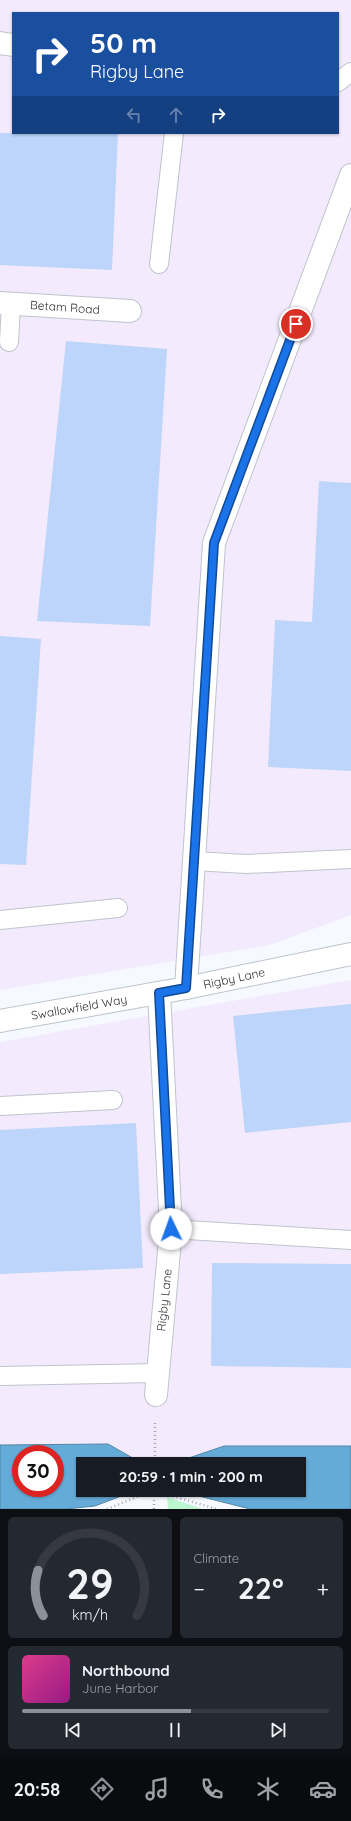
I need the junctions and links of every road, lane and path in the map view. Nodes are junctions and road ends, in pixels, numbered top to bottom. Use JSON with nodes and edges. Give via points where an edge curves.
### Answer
{"nodes":[{"id":1,"x":0,"y":44,"type":"edge"},
{"id":2,"x":12,"y":45,"type":"edge"},
{"id":3,"x":351,"y":72,"type":"edge"},
{"id":4,"x":339,"y":81,"type":"edge"},
{"id":5,"x":174,"y":134,"type":"edge"},
{"id":6,"x":351,"y":175,"type":"edge"},
{"id":7,"x":159,"y":264,"type":"dead end"},
{"id":8,"x":5,"y":303,"type":"edge"},
{"id":9,"x":130,"y":311,"type":"dead end"},
{"id":10,"x":8,"y":342,"type":"dead end"},
{"id":11,"x":351,"y":859,"type":"edge"},
{"id":12,"x":194,"y":861,"type":"junction"},
{"id":13,"x":118,"y":908,"type":"dead end"},
{"id":14,"x":0,"y":920,"type":"edge"},
{"id":15,"x":351,"y":954,"type":"edge"},
{"id":16,"x":186,"y":988,"type":"junction"},
{"id":17,"x":159,"y":993,"type":"junction"},
{"id":18,"x":0,"y":1021,"type":"edge"},
{"id":19,"x":113,"y":1100,"type":"dead end"},
{"id":20,"x":0,"y":1106,"type":"edge"},
{"id":21,"x":171,"y":1229,"type":"junction"},
{"id":22,"x":351,"y":1240,"type":"edge"},
{"id":23,"x":157,"y":1373,"type":"junction"},
{"id":24,"x":0,"y":1376,"type":"edge"},
{"id":25,"x":156,"y":1395,"type":"dead end"},
{"id":26,"x":155,"y":1439,"type":"dead end"},
{"id":27,"x":155,"y":1457,"type":"edge"},
{"id":28,"x":137,"y":1497,"type":"edge"},
{"id":29,"x":154,"y":1497,"type":"edge"},
{"id":30,"x":175,"y":1497,"type":"edge"},
{"id":31,"x":108,"y":1509,"type":"edge"},
{"id":32,"x":154,"y":1509,"type":"edge"},
{"id":33,"x":217,"y":1509,"type":"edge"}],
"edges":[{"from":1,"to":2,"type":"street"},
{"from":3,"to":4,"type":"lane"},
{"from":5,"to":7,"type":"lane"},
{"from":6,"to":12,"type":"street","via":[[214,543]]},
{"from":8,"to":9,"type":"street","name":"Betam Road"},
{"from":8,"to":10,"type":"lane"},
{"from":11,"to":12,"type":"lane","via":[[246,864]]},
{"from":12,"to":16,"type":"street"},
{"from":13,"to":14,"type":"lane"},
{"from":15,"to":16,"type":"street","name":"Rigby Lane"},
{"from":16,"to":17,"type":"street","name":"Rigby Lane"},
{"from":17,"to":18,"type":"street","name":"Swallowfield Way"},
{"from":17,"to":21,"type":"street","name":"Rigby Lane"},
{"from":19,"to":20,"type":"lane"},
{"from":21,"to":22,"type":"lane"},
{"from":21,"to":23,"type":"street","name":"Rigby Lane"},
{"from":23,"to":24,"type":"lane"},
{"from":23,"to":25,"type":"street","name":"Rigby Lane"},
{"from":26,"to":27,"type":"path"},
{"from":28,"to":31,"type":"path"},
{"from":29,"to":32,"type":"path","bridge":true},
{"from":30,"to":33,"type":"path"}]}
